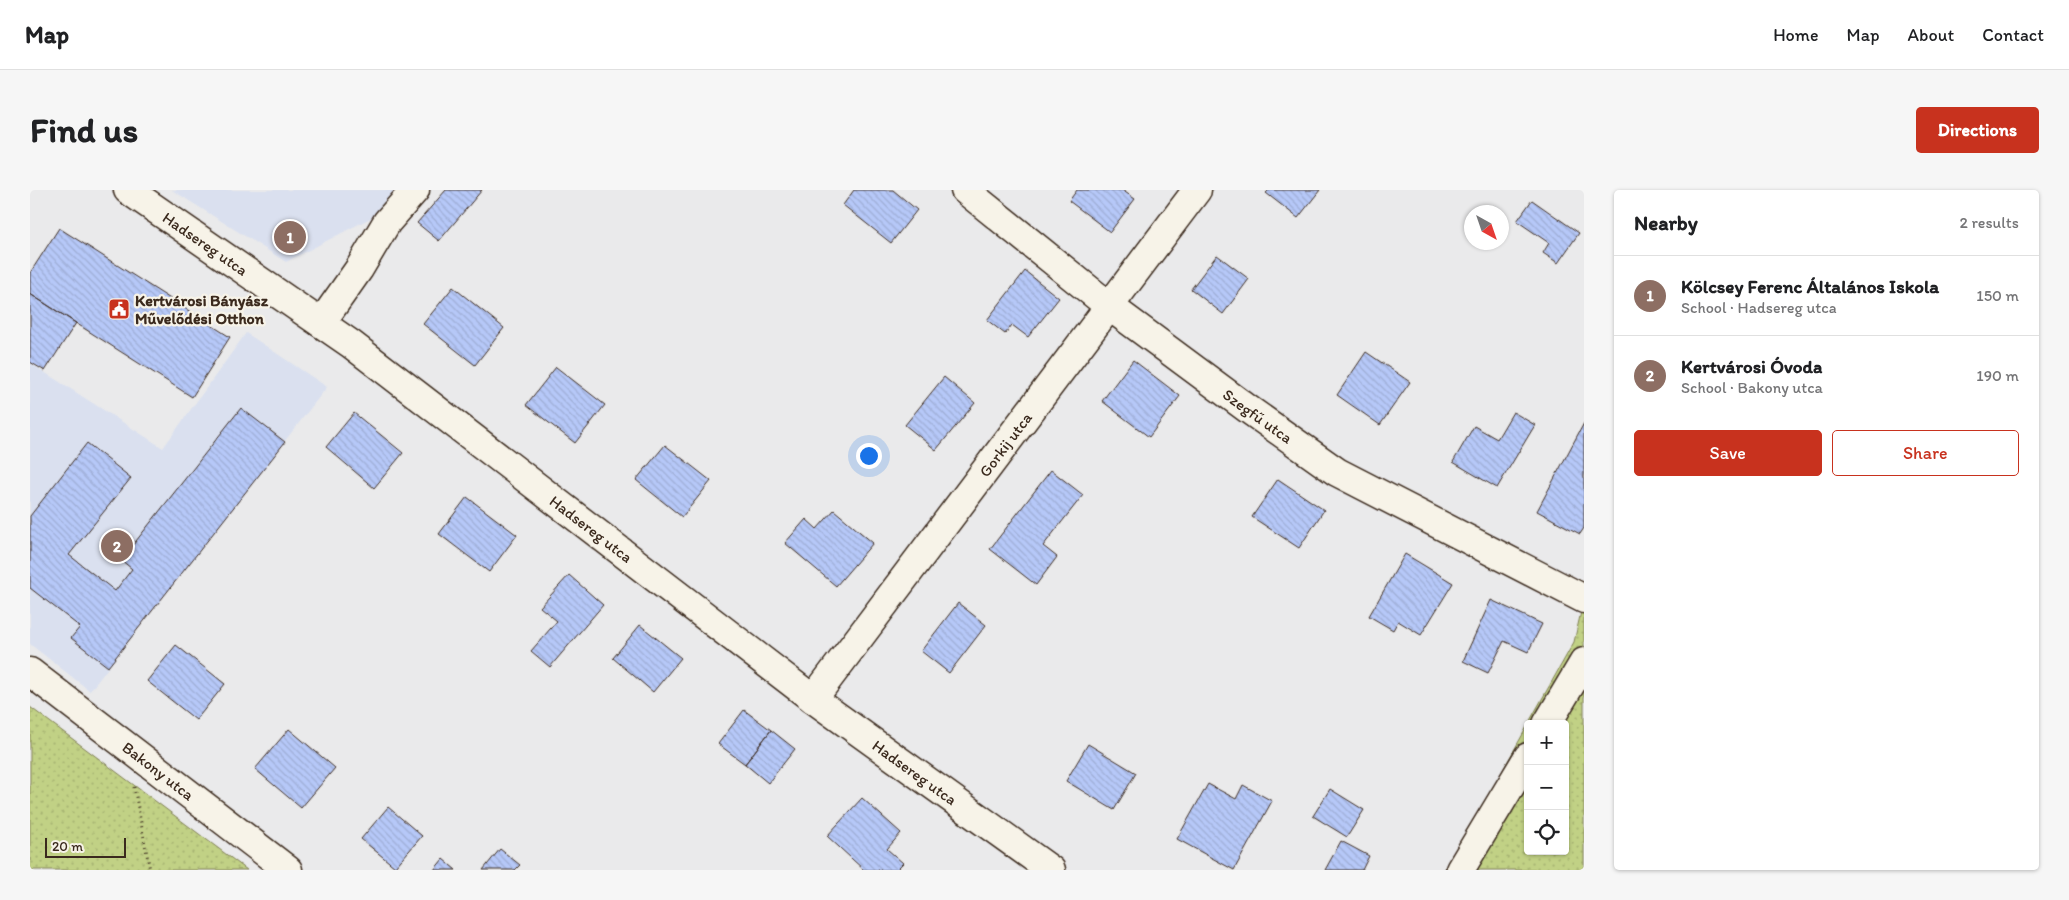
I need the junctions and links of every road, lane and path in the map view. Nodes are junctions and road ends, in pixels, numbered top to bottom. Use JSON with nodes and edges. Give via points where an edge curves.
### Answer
{"nodes":[{"id":1,"x":128,"y":190,"type":"edge"},
{"id":2,"x":415,"y":190,"type":"edge"},
{"id":3,"x":964,"y":190,"type":"edge"},
{"id":4,"x":1197,"y":190,"type":"edge"},
{"id":5,"x":1109,"y":306,"type":"junction"},
{"id":6,"x":321,"y":323,"type":"junction"},
{"id":7,"x":1582,"y":598,"type":"edge"},
{"id":8,"x":1584,"y":662,"type":"edge"},
{"id":9,"x":30,"y":672,"type":"edge"},
{"id":10,"x":813,"y":699,"type":"junction"},
{"id":11,"x":1549,"y":720,"type":"edge"},
{"id":12,"x":126,"y":746,"type":"junction"},
{"id":13,"x":1524,"y":764,"type":"edge"},
{"id":14,"x":150,"y":870,"type":"edge"},
{"id":15,"x":288,"y":870,"type":"edge"},
{"id":16,"x":1051,"y":870,"type":"edge"},
{"id":17,"x":1460,"y":870,"type":"edge"}],
"edges":[{"from":1,"to":6,"type":"street","name":"Hadsereg utca"},
{"from":2,"to":6,"type":"street","via":[[387,222]]},
{"from":3,"to":5,"type":"street","name":"Szegfű utca"},
{"from":4,"to":5,"type":"street","name":"Gorkij utca"},
{"from":5,"to":7,"type":"street","name":"Szegfű utca","via":[[1337,472]]},
{"from":5,"to":10,"type":"street","name":"Gorkij utca"},
{"from":6,"to":10,"type":"street","name":"Hadsereg utca"},
{"from":8,"to":11,"type":"street"},
{"from":9,"to":12,"type":"street","name":"Bakony utca"},
{"from":10,"to":16,"type":"street","name":"Hadsereg utca"},
{"from":12,"to":14,"type":"path"},
{"from":12,"to":15,"type":"street","name":"Bakony utca"},
{"from":13,"to":17,"type":"street"}]}
